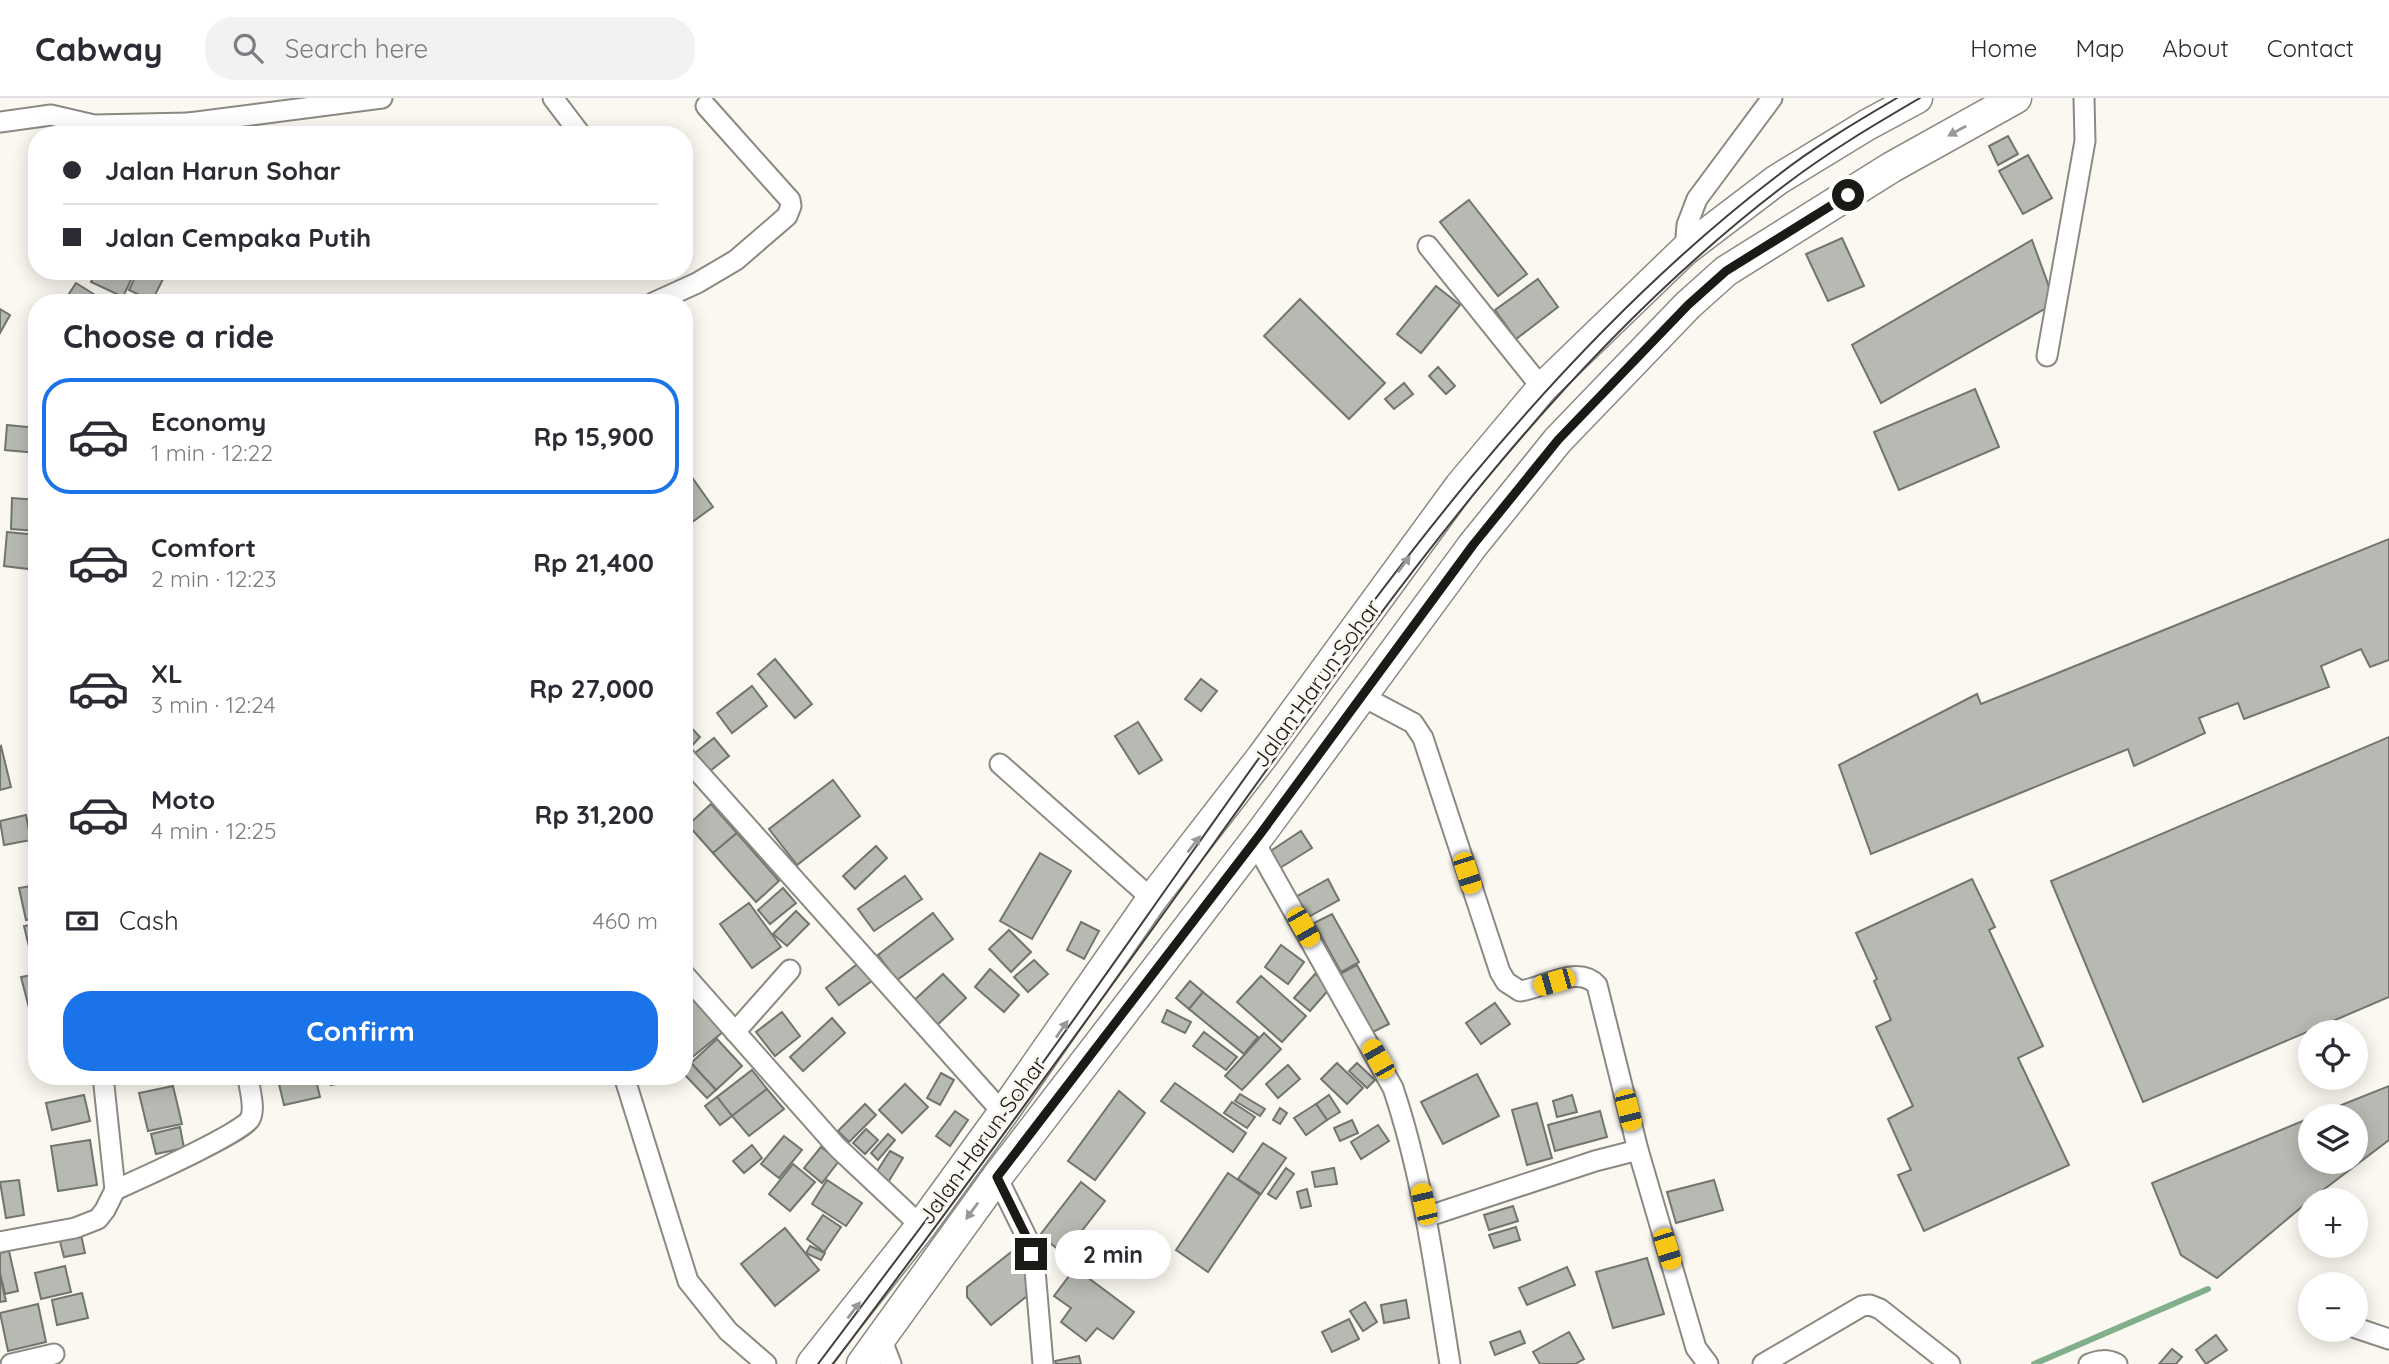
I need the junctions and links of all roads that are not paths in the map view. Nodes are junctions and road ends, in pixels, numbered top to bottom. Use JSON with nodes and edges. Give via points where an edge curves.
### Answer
{"nodes":[{"id":1,"x":382,"y":98,"type":"edge"},
{"id":2,"x":553,"y":98,"type":"edge"},
{"id":3,"x":1772,"y":98,"type":"edge"},
{"id":4,"x":1917,"y":98,"type":"edge"},
{"id":5,"x":2017,"y":98,"type":"edge"},
{"id":6,"x":2084,"y":98,"type":"edge"},
{"id":7,"x":706,"y":106,"type":"dead end"},
{"id":8,"x":0,"y":122,"type":"edge"},
{"id":9,"x":119,"y":126,"type":"edge"},
{"id":10,"x":212,"y":126,"type":"edge"},
{"id":11,"x":575,"y":126,"type":"edge"},
{"id":12,"x":1428,"y":246,"type":"dead end"},
{"id":13,"x":1685,"y":250,"type":"junction"},
{"id":14,"x":693,"y":278,"type":"edge"},
{"id":15,"x":697,"y":283,"type":"junction"},
{"id":16,"x":673,"y":294,"type":"edge"},
{"id":17,"x":2047,"y":356,"type":"dead end"},
{"id":18,"x":1542,"y":388,"type":"junction"},
{"id":19,"x":1362,"y":695,"type":"junction"},
{"id":20,"x":1000,"y":764,"type":"dead end"},
{"id":21,"x":693,"y":765,"type":"edge"},
{"id":22,"x":1254,"y":841,"type":"junction"},
{"id":23,"x":1152,"y":899,"type":"junction"},
{"id":24,"x":790,"y":970,"type":"dead end"},
{"id":25,"x":693,"y":984,"type":"edge"},
{"id":26,"x":735,"y":1032,"type":"junction"},
{"id":27,"x":104,"y":1085,"type":"edge"},
{"id":28,"x":249,"y":1085,"type":"edge"},
{"id":29,"x":627,"y":1085,"type":"edge"},
{"id":30,"x":1003,"y":1113,"type":"junction"},
{"id":31,"x":1638,"y":1150,"type":"junction"},
{"id":32,"x":997,"y":1177,"type":"junction"},
{"id":33,"x":115,"y":1190,"type":"junction"},
{"id":34,"x":1426,"y":1217,"type":"junction"},
{"id":35,"x":920,"y":1226,"type":"junction"},
{"id":36,"x":0,"y":1242,"type":"edge"},
{"id":37,"x":2368,"y":1332,"type":"edge"},
{"id":38,"x":2389,"y":1339,"type":"edge"},
{"id":39,"x":886,"y":1351,"type":"edge"},
{"id":40,"x":54,"y":1354,"type":"dead end"},
{"id":41,"x":11,"y":1364,"type":"edge"},
{"id":42,"x":766,"y":1364,"type":"edge"},
{"id":43,"x":812,"y":1364,"type":"edge"},
{"id":44,"x":862,"y":1364,"type":"edge"},
{"id":45,"x":1043,"y":1364,"type":"edge"},
{"id":46,"x":1450,"y":1364,"type":"edge"},
{"id":47,"x":1707,"y":1364,"type":"edge"},
{"id":48,"x":1763,"y":1364,"type":"edge"},
{"id":49,"x":1950,"y":1364,"type":"edge"},
{"id":50,"x":2089,"y":1364,"type":"edge"},
{"id":51,"x":2117,"y":1364,"type":"edge"}],
"edges":[{"from":1,"to":10,"type":"street"},
{"from":2,"to":11,"type":"street"},
{"from":3,"to":13,"type":"street","via":[[1697,198],[1686,225]]},
{"from":4,"to":13,"type":"highway","name":"Jalan Harun Sohar","via":[[1777,180]]},
{"from":5,"to":19,"type":"highway","name":"Jalan Harun Sohar","one_way":true,"via":[[1892,167],[1749,256],[1688,305],[1558,440]]},
{"from":6,"to":17,"type":"street","via":[[2085,141]]},
{"from":7,"to":15,"type":"street","via":[[791,206],[787,216],[736,260]]},
{"from":8,"to":9,"type":"street","via":[[51,115]]},
{"from":12,"to":18,"type":"street"},
{"from":13,"to":18,"type":"highway","name":"Jalan Harun Sohar"},
{"from":14,"to":15,"type":"street"},
{"from":15,"to":16,"type":"street"},
{"from":23,"to":18,"type":"highway","name":"Jalan Harun Sohar","one_way":true,"via":[[1460,486]]},
{"from":19,"to":22,"type":"highway","name":"Jalan Harun Sohar"},
{"from":19,"to":31,"type":"street","via":[[1413,723],[1423,738],[1506,982],[1520,991],[1579,975],[1590,977],[1597,985]]},
{"from":20,"to":23,"type":"street"},
{"from":21,"to":30,"type":"street"},
{"from":22,"to":32,"type":"highway","name":"Jalan Harun Sohar"},
{"from":22,"to":34,"type":"street","via":[[1393,1088]]},
{"from":30,"to":23,"type":"highway","name":"Jalan Harun Sohar","one_way":true},
{"from":24,"to":26,"type":"street"},
{"from":25,"to":26,"type":"street"},
{"from":26,"to":35,"type":"street","via":[[837,1147]]},
{"from":27,"to":33,"type":"street"},
{"from":28,"to":33,"type":"street","via":[[252,1111],[247,1124]]},
{"from":29,"to":42,"type":"street","via":[[688,1281],[728,1331]]},
{"from":30,"to":35,"type":"highway","name":"Jalan Harun Sohar"},
{"from":31,"to":34,"type":"street"},
{"from":31,"to":47,"type":"street","via":[[1696,1348]]},
{"from":32,"to":39,"type":"highway","name":"Jalan Harun Sohar","one_way":true},
{"from":32,"to":45,"type":"street","via":[[1027,1238],[1035,1270]]},
{"from":33,"to":36,"type":"street","via":[[97,1219],[75,1228]]},
{"from":34,"to":46,"type":"street"},
{"from":43,"to":35,"type":"highway","name":"Jalan Harun Sohar","one_way":true},
{"from":37,"to":38,"type":"street"},
{"from":39,"to":44,"type":"highway","name":"Jalan Harun Sohar"},
{"from":40,"to":41,"type":"street"},
{"from":48,"to":49,"type":"street","via":[[1870,1305]]},
{"from":50,"to":51,"type":"street","via":[[2098,1360]]}]}
